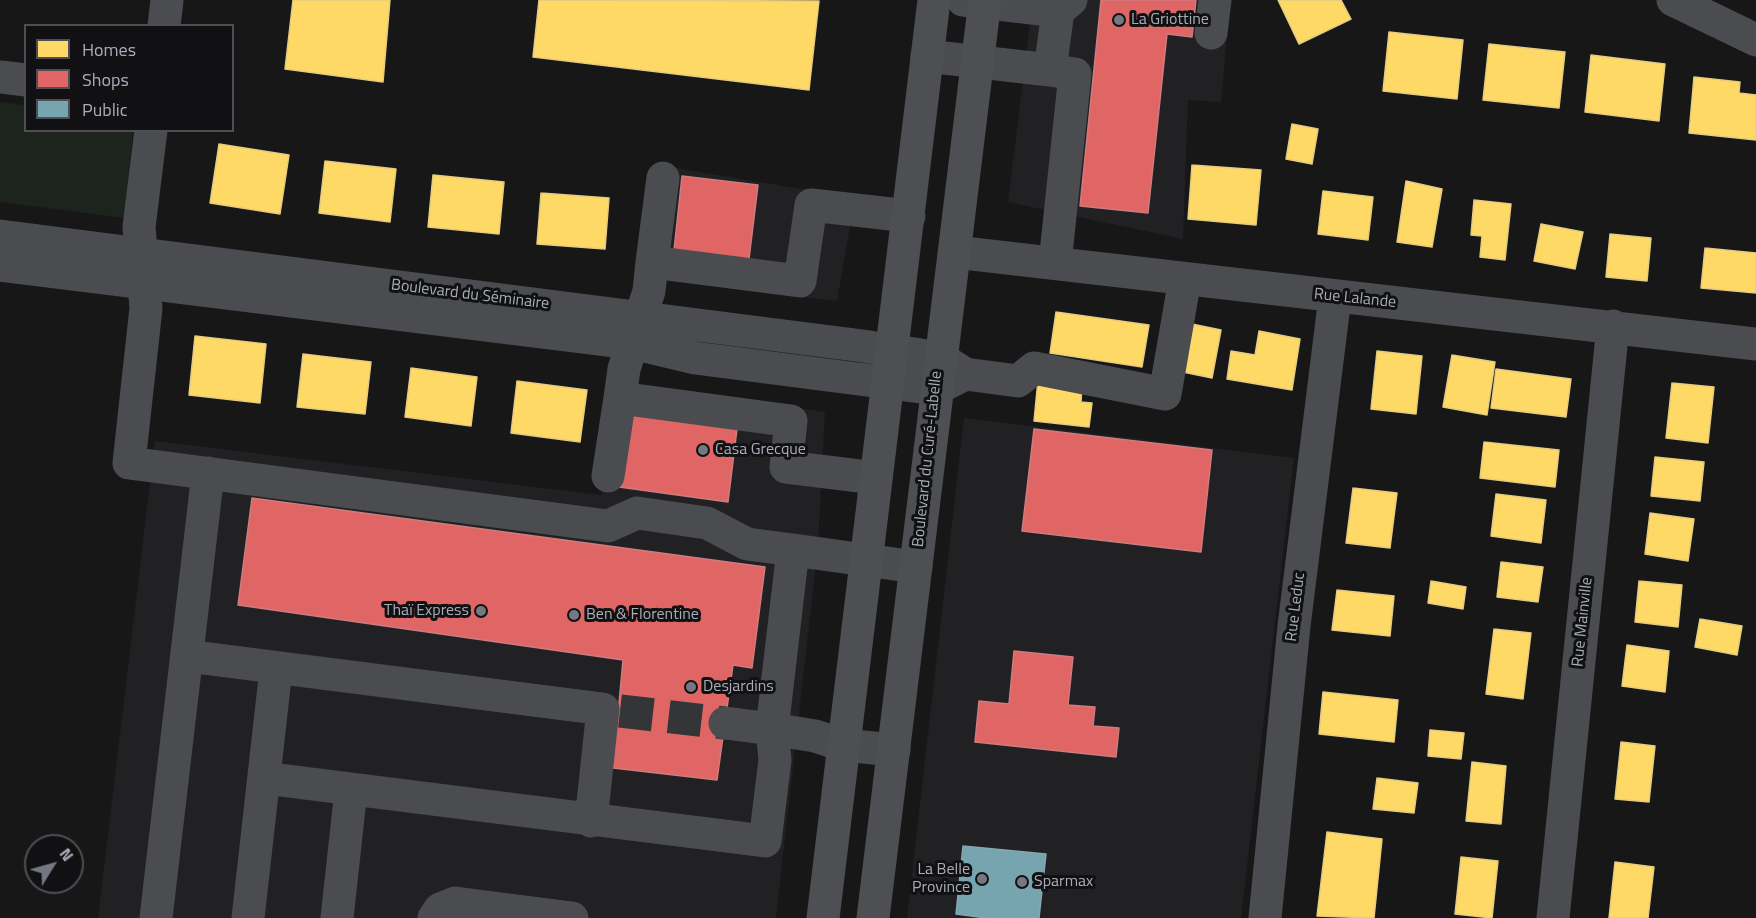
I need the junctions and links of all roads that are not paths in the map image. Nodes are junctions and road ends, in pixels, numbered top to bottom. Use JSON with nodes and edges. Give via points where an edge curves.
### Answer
{"nodes":[{"id":1,"x":167,"y":0,"type":"edge"},
{"id":2,"x":934,"y":0,"type":"edge"},
{"id":3,"x":1215,"y":0,"type":"edge"},
{"id":4,"x":1673,"y":0,"type":"edge"},
{"id":5,"x":978,"y":1,"type":"edge"},
{"id":6,"x":1065,"y":6,"type":"edge"},
{"id":7,"x":1721,"y":11,"type":"edge"},
{"id":8,"x":164,"y":24,"type":"edge"},
{"id":9,"x":1211,"y":33,"type":"dead end"},
{"id":10,"x":1756,"y":40,"type":"edge"},
{"id":11,"x":927,"y":56,"type":"junction"},
{"id":12,"x":978,"y":62,"type":"junction"},
{"id":13,"x":1050,"y":70,"type":"junction"},
{"id":14,"x":0,"y":77,"type":"edge"},
{"id":15,"x":24,"y":80,"type":"edge"},
{"id":16,"x":151,"y":132,"type":"edge"},
{"id":17,"x":663,"y":178,"type":"dead end"},
{"id":18,"x":909,"y":216,"type":"junction"},
{"id":19,"x":0,"y":236,"type":"edge"},
{"id":20,"x":955,"y":252,"type":"junction"},
{"id":21,"x":652,"y":262,"type":"junction"},
{"id":22,"x":1055,"y":263,"type":"junction"},
{"id":23,"x":0,"y":265,"type":"edge"},
{"id":24,"x":142,"y":268,"type":"junction"},
{"id":25,"x":1185,"y":279,"type":"junction"},
{"id":26,"x":1335,"y":297,"type":"junction"},
{"id":27,"x":1613,"y":326,"type":"junction"},
{"id":28,"x":637,"y":329,"type":"junction"},
{"id":29,"x":1756,"y":344,"type":"edge"},
{"id":30,"x":892,"y":351,"type":"junction"},
{"id":31,"x":947,"y":374,"type":"junction"},
{"id":32,"x":888,"y":383,"type":"junction"},
{"id":33,"x":620,"y":398,"type":"junction"},
{"id":34,"x":208,"y":473,"type":"junction"},
{"id":35,"x":609,"y":476,"type":"dead end"},
{"id":36,"x":876,"y":478,"type":"junction"},
{"id":37,"x":793,"y":550,"type":"junction"},
{"id":38,"x":866,"y":560,"type":"junction"},
{"id":39,"x":916,"y":567,"type":"junction"},
{"id":40,"x":187,"y":656,"type":"junction"},
{"id":41,"x":276,"y":669,"type":"junction"},
{"id":42,"x":725,"y":723,"type":"tunnel mouth"},
{"id":43,"x":772,"y":729,"type":"junction"},
{"id":44,"x":843,"y":745,"type":"junction"},
{"id":45,"x":894,"y":750,"type":"junction"},
{"id":46,"x":264,"y":778,"type":"junction"},
{"id":47,"x":351,"y":790,"type":"junction"},
{"id":48,"x":591,"y":821,"type":"junction"},
{"id":49,"x":517,"y":914,"type":"edge"},
{"id":50,"x":156,"y":918,"type":"edge"},
{"id":51,"x":248,"y":918,"type":"edge"},
{"id":52,"x":337,"y":918,"type":"edge"},
{"id":53,"x":434,"y":918,"type":"edge"},
{"id":54,"x":572,"y":918,"type":"edge"},
{"id":55,"x":823,"y":918,"type":"edge"},
{"id":56,"x":873,"y":918,"type":"edge"},
{"id":57,"x":1264,"y":918,"type":"edge"},
{"id":58,"x":1553,"y":918,"type":"edge"}],
"edges":[{"from":1,"to":8,"type":"street"},
{"from":2,"to":11,"type":"main road"},
{"from":3,"to":9,"type":"street"},
{"from":4,"to":7,"type":"street"},
{"from":5,"to":6,"type":"street"},
{"from":5,"to":12,"type":"main road","name":"Boulevard du Curé-Labelle"},
{"from":6,"to":13,"type":"street"},
{"from":7,"to":10,"type":"street"},
{"from":11,"to":12,"type":"street"},
{"from":11,"to":18,"type":"main road"},
{"from":12,"to":13,"type":"street"},
{"from":12,"to":20,"type":"main road","name":"Boulevard du Curé-Labelle"},
{"from":13,"to":22,"type":"street","via":[[1075,74]]},
{"from":14,"to":15,"type":"street"},
{"from":16,"to":24,"type":"street","via":[[139,227]]},
{"from":17,"to":21,"type":"street"},
{"from":18,"to":21,"type":"street","via":[[811,205],[800,282]]},
{"from":18,"to":30,"type":"main road"},
{"from":19,"to":24,"type":"street","name":"Boulevard du Séminaire"},
{"from":20,"to":22,"type":"street","name":"Rue Lalande"},
{"from":20,"to":31,"type":"main road","name":"Boulevard du Curé-Labelle"},
{"from":21,"to":28,"type":"street","via":[[649,291]]},
{"from":22,"to":25,"type":"street","name":"Rue Lalande"},
{"from":23,"to":24,"type":"street","name":"Boulevard du Séminaire"},
{"from":24,"to":28,"type":"street","name":"Boulevard du Séminaire"},
{"from":24,"to":34,"type":"street","via":[[146,308],[129,463]]},
{"from":25,"to":26,"type":"street","name":"Rue Lalande"},
{"from":25,"to":31,"type":"street","via":[[1165,394],[1034,368],[1018,381]]},
{"from":26,"to":27,"type":"street","name":"Rue Lalande"},
{"from":26,"to":57,"type":"street","name":"Rue Leduc","via":[[1294,626]]},
{"from":27,"to":29,"type":"street","name":"Rue Lalande"},
{"from":27,"to":58,"type":"street","name":"Rue Mainville"},
{"from":28,"to":30,"type":"street","name":"Boulevard du Séminaire"},
{"from":28,"to":32,"type":"street","name":"Boulevard du Séminaire","via":[[695,358]]},
{"from":28,"to":33,"type":"street","via":[[624,369]]},
{"from":30,"to":31,"type":"street","name":"Boulevard du Séminaire"},
{"from":30,"to":32,"type":"main road"},
{"from":31,"to":32,"type":"street","name":"Boulevard du Séminaire"},
{"from":31,"to":39,"type":"main road","name":"Boulevard du Curé-Labelle"},
{"from":32,"to":36,"type":"main road"},
{"from":33,"to":35,"type":"street"},
{"from":33,"to":36,"type":"street","via":[[791,421],[786,467]]},
{"from":34,"to":37,"type":"street","via":[[608,526],[637,513],[707,523],[747,544]]},
{"from":34,"to":40,"type":"street"},
{"from":36,"to":38,"type":"main road"},
{"from":37,"to":38,"type":"street"},
{"from":37,"to":43,"type":"street"},
{"from":38,"to":39,"type":"street"},
{"from":38,"to":44,"type":"main road"},
{"from":39,"to":45,"type":"main road","name":"Boulevard du Curé-Labelle"},
{"from":40,"to":41,"type":"street"},
{"from":40,"to":50,"type":"street"},
{"from":41,"to":46,"type":"street"},
{"from":41,"to":48,"type":"street","via":[[611,710]]},
{"from":42,"to":43,"type":"street"},
{"from":43,"to":44,"type":"street"},
{"from":43,"to":48,"type":"street","via":[[775,760],[765,841]]},
{"from":44,"to":45,"type":"street"},
{"from":44,"to":55,"type":"main road"},
{"from":45,"to":56,"type":"main road","name":"Boulevard du Curé-Labelle"},
{"from":46,"to":47,"type":"street"},
{"from":46,"to":51,"type":"street"},
{"from":47,"to":48,"type":"street"},
{"from":47,"to":52,"type":"street"},
{"from":49,"to":53,"type":"street","via":[[455,903],[440,909]]},
{"from":49,"to":54,"type":"street"}]}
